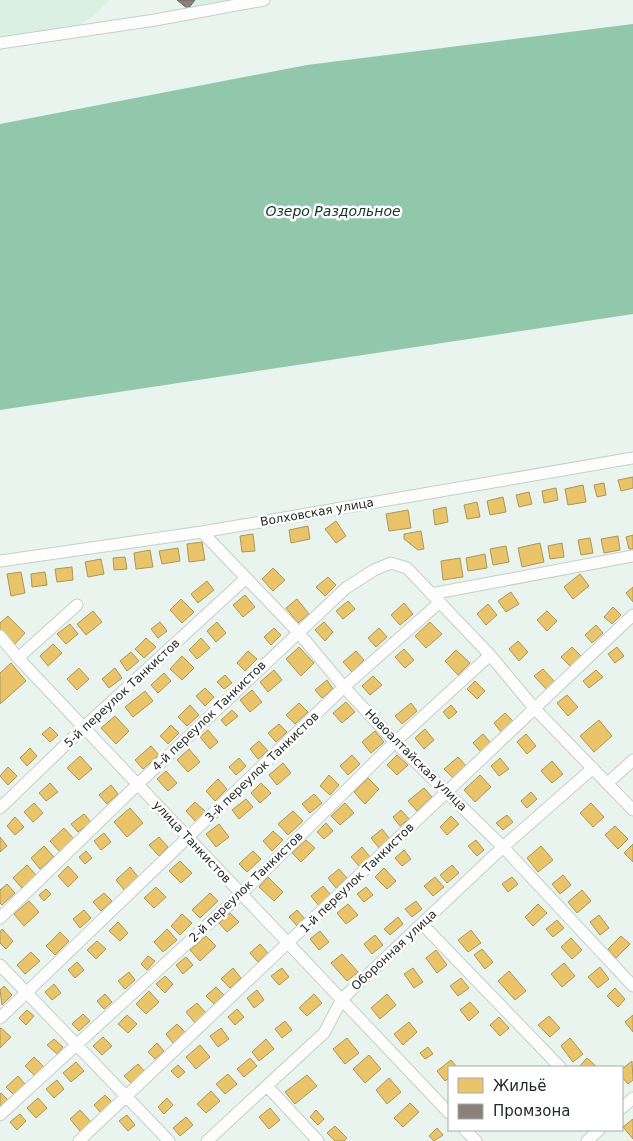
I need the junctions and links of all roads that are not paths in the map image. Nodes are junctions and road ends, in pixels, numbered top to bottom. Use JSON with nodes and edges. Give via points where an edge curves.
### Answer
{"nodes":[{"id":1,"x":264,"y":0,"type":"edge"},
{"id":2,"x":0,"y":43,"type":"edge"},
{"id":3,"x":633,"y":458,"type":"edge"},
{"id":4,"x":202,"y":532,"type":"junction"},
{"id":5,"x":633,"y":556,"type":"edge"},
{"id":6,"x":0,"y":562,"type":"edge"},
{"id":7,"x":244,"y":578,"type":"junction"},
{"id":8,"x":431,"y":594,"type":"junction"},
{"id":9,"x":440,"y":602,"type":"junction"},
{"id":10,"x":77,"y":605,"type":"dead end"},
{"id":11,"x":633,"y":615,"type":"edge"},
{"id":12,"x":298,"y":632,"type":"junction"},
{"id":13,"x":0,"y":636,"type":"edge"},
{"id":14,"x":490,"y":655,"type":"junction"},
{"id":15,"x":18,"y":658,"type":"junction"},
{"id":16,"x":344,"y":687,"type":"junction"},
{"id":17,"x":535,"y":709,"type":"junction"},
{"id":18,"x":84,"y":727,"type":"junction"},
{"id":19,"x":396,"y":742,"type":"junction"},
{"id":20,"x":633,"y":760,"type":"edge"},
{"id":21,"x":593,"y":768,"type":"junction"},
{"id":22,"x":608,"y":783,"type":"junction"},
{"id":23,"x":138,"y":784,"type":"junction"},
{"id":24,"x":447,"y":792,"type":"junction"},
{"id":25,"x":0,"y":808,"type":"edge"},
{"id":26,"x":633,"y":810,"type":"edge"},
{"id":27,"x":189,"y":838,"type":"junction"},
{"id":28,"x":503,"y":847,"type":"junction"},
{"id":29,"x":242,"y":894,"type":"junction"},
{"id":30,"x":0,"y":918,"type":"edge"},
{"id":31,"x":422,"y":924,"type":"junction"},
{"id":32,"x":288,"y":943,"type":"junction"},
{"id":33,"x":0,"y":965,"type":"edge"},
{"id":34,"x":633,"y":986,"type":"edge"},
{"id":35,"x":27,"y":993,"type":"junction"},
{"id":36,"x":342,"y":999,"type":"junction"},
{"id":37,"x":0,"y":1018,"type":"edge"},
{"id":38,"x":76,"y":1044,"type":"junction"},
{"id":39,"x":559,"y":1066,"type":"edge"},
{"id":40,"x":267,"y":1086,"type":"junction"},
{"id":41,"x":128,"y":1096,"type":"junction"},
{"id":42,"x":633,"y":1098,"type":"edge"},
{"id":43,"x":623,"y":1107,"type":"edge"},
{"id":44,"x":448,"y":1112,"type":"edge"},
{"id":45,"x":0,"y":1115,"type":"edge"},
{"id":46,"x":467,"y":1131,"type":"edge"},
{"id":47,"x":598,"y":1131,"type":"edge"},
{"id":48,"x":80,"y":1141,"type":"edge"},
{"id":49,"x":169,"y":1141,"type":"edge"},
{"id":50,"x":207,"y":1141,"type":"edge"},
{"id":51,"x":318,"y":1141,"type":"edge"},
{"id":52,"x":476,"y":1141,"type":"edge"},
{"id":53,"x":587,"y":1141,"type":"edge"}],
"edges":[{"from":1,"to":2,"type":"street"},
{"from":3,"to":4,"type":"street","name":"Волховская улица"},
{"from":4,"to":6,"type":"street","name":"Волховская улица"},
{"from":4,"to":7,"type":"street","name":"Новоалтайская улица"},
{"from":5,"to":8,"type":"street"},
{"from":7,"to":12,"type":"street","name":"Новоалтайская улица"},
{"from":7,"to":18,"type":"street","name":"5-й переулок Танкистов"},
{"from":8,"to":9,"type":"street","name":"4-й переулок Танкистов"},
{"from":8,"to":12,"type":"street","name":"4-й переулок Танкистов","via":[[407,568],[392,563],[346,588]]},
{"from":9,"to":14,"type":"street","name":"4-й переулок Танкистов"},
{"from":9,"to":16,"type":"street","name":"3-й переулок Танкистов"},
{"from":10,"to":15,"type":"street"},
{"from":11,"to":17,"type":"street","name":"1-й переулок Танкистов"},
{"from":12,"to":16,"type":"street","name":"Новоалтайская улица"},
{"from":12,"to":23,"type":"street","name":"4-й переулок Танкистов"},
{"from":13,"to":15,"type":"street","name":"улица Танкистов"},
{"from":14,"to":17,"type":"street","name":"4-й переулок Танкистов"},
{"from":14,"to":19,"type":"street","name":"2-й переулок Танкистов"},
{"from":15,"to":18,"type":"street","name":"улица Танкистов"},
{"from":16,"to":19,"type":"street","name":"Новоалтайская улица"},
{"from":16,"to":27,"type":"street","name":"3-й переулок Танкистов"},
{"from":17,"to":21,"type":"street","name":"4-й переулок Танкистов"},
{"from":17,"to":24,"type":"street","name":"1-й переулок Танкистов"},
{"from":18,"to":23,"type":"street","name":"улица Танкистов"},
{"from":18,"to":25,"type":"street","name":"5-й переулок Танкистов"},
{"from":19,"to":24,"type":"street","name":"Новоалтайская улица"},
{"from":19,"to":29,"type":"street","name":"2-й переулок Танкистов"},
{"from":20,"to":22,"type":"street"},
{"from":21,"to":22,"type":"street","name":"4-й переулок Танкистов"},
{"from":21,"to":28,"type":"street","name":"Оборонная улица"},
{"from":22,"to":26,"type":"street","name":"4-й переулок Танкистов"},
{"from":23,"to":27,"type":"street","name":"улица Танкистов"},
{"from":23,"to":30,"type":"street","name":"4-й переулок Танкистов"},
{"from":24,"to":28,"type":"street","name":"Новоалтайская улица"},
{"from":24,"to":32,"type":"street","name":"1-й переулок Танкистов"},
{"from":27,"to":29,"type":"street","name":"улица Танкистов"},
{"from":27,"to":35,"type":"street","name":"3-й переулок Танкистов"},
{"from":28,"to":31,"type":"street","name":"Оборонная улица"},
{"from":28,"to":34,"type":"street","name":"Новоалтайская улица"},
{"from":29,"to":32,"type":"street","name":"улица Танкистов"},
{"from":29,"to":38,"type":"street","name":"2-й переулок Танкистов"},
{"from":31,"to":36,"type":"street","name":"Оборонная улица"},
{"from":31,"to":39,"type":"street"},
{"from":32,"to":36,"type":"street","name":"улица Танкистов"},
{"from":32,"to":41,"type":"street","name":"1-й переулок Танкистов"},
{"from":33,"to":35,"type":"street"},
{"from":35,"to":37,"type":"street","name":"3-й переулок Танкистов"},
{"from":35,"to":38,"type":"street"},
{"from":36,"to":40,"type":"street","name":"Оборонная улица","via":[[324,1033]]},
{"from":36,"to":44,"type":"street","name":"улица Танкистов"},
{"from":38,"to":41,"type":"street"},
{"from":38,"to":45,"type":"street","name":"2-й переулок Танкистов"},
{"from":40,"to":50,"type":"street","name":"Оборонная улица"},
{"from":40,"to":51,"type":"street"},
{"from":41,"to":48,"type":"street","name":"1-й переулок Танкистов"},
{"from":41,"to":49,"type":"street"},
{"from":42,"to":43,"type":"street"},
{"from":46,"to":52,"type":"street"},
{"from":47,"to":53,"type":"street"}]}
